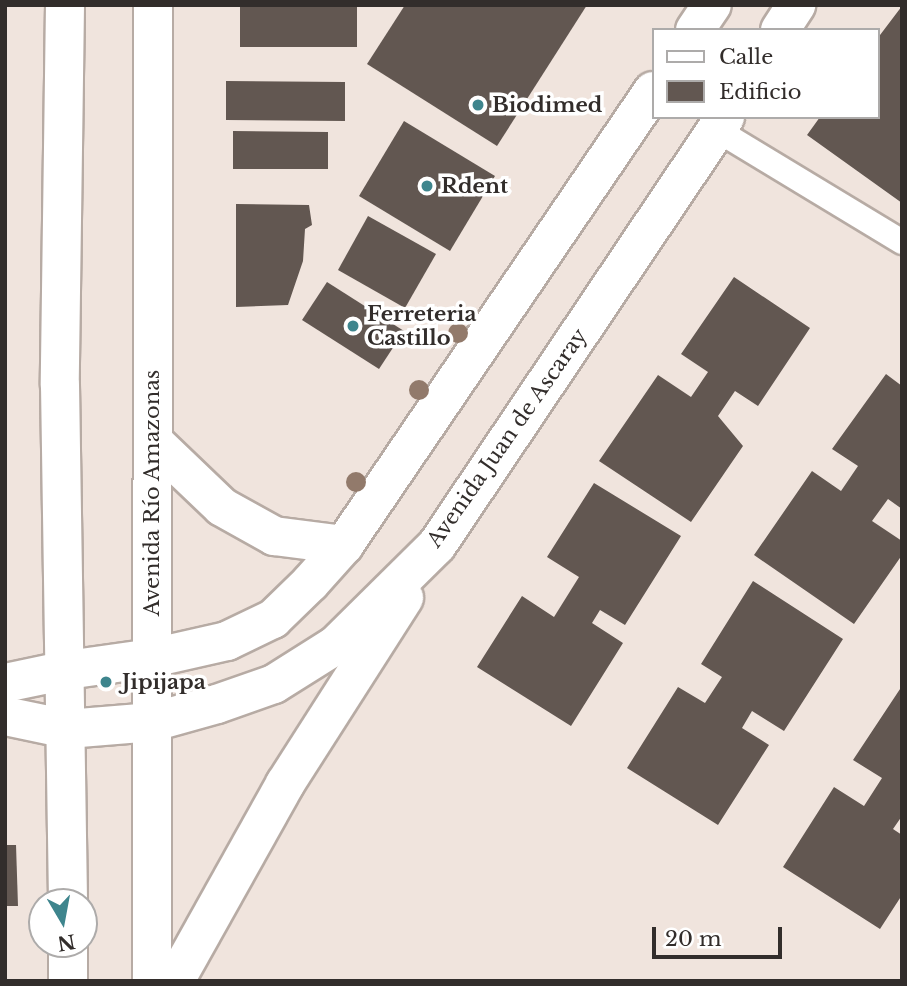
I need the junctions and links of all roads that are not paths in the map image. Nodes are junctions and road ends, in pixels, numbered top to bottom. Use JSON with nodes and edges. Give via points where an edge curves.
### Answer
{"nodes":[{"id":1,"x":65,"y":5,"type":"edge"},
{"id":2,"x":153,"y":5,"type":"edge"},
{"id":3,"x":712,"y":5,"type":"edge"},
{"id":4,"x":796,"y":5,"type":"edge"},
{"id":5,"x":696,"y":28,"type":"edge"},
{"id":6,"x":781,"y":28,"type":"edge"},
{"id":7,"x":652,"y":92,"type":"edge"},
{"id":8,"x":721,"y":123,"type":"edge"},
{"id":9,"x":902,"y":242,"type":"edge"},
{"id":10,"x":153,"y":440,"type":"junction"},
{"id":11,"x":344,"y":545,"type":"junction"},
{"id":12,"x":437,"y":545,"type":"junction"},
{"id":13,"x":152,"y":658,"type":"junction"},
{"id":14,"x":67,"y":670,"type":"junction"},
{"id":15,"x":5,"y":682,"type":"edge"},
{"id":16,"x":5,"y":716,"type":"edge"},
{"id":17,"x":153,"y":722,"type":"junction"},
{"id":18,"x":67,"y":729,"type":"junction"},
{"id":19,"x":68,"y":888,"type":"edge"},
{"id":20,"x":68,"y":958,"type":"edge"},
{"id":21,"x":68,"y":981,"type":"edge"},
{"id":22,"x":152,"y":981,"type":"edge"},
{"id":23,"x":175,"y":981,"type":"edge"}],
"edges":[{"from":1,"to":14,"type":"main road","via":[[60,384]]},
{"from":2,"to":10,"type":"main road","name":"Avenida Río Amazonas"},
{"from":3,"to":5,"type":"main road"},
{"from":4,"to":6,"type":"main road"},
{"from":7,"to":11,"type":"main road"},
{"from":8,"to":9,"type":"lane"},
{"from":8,"to":12,"type":"main road","name":"Avenida Juan de Ascaray"},
{"from":10,"to":11,"type":"main road","via":[[222,507],[274,536]]},
{"from":10,"to":13,"type":"main road","name":"Avenida Río Amazonas"},
{"from":11,"to":13,"type":"main road","via":[[273,619],[227,641]]},
{"from":12,"to":17,"type":"main road","name":"Avenida Juan de Ascaray","via":[[336,645],[274,684]]},
{"from":12,"to":23,"type":"main road","via":[[285,784]]},
{"from":13,"to":14,"type":"main road"},
{"from":13,"to":17,"type":"main road","name":"Avenida Río Amazonas"},
{"from":14,"to":15,"type":"main road"},
{"from":14,"to":18,"type":"main road"},
{"from":16,"to":18,"type":"main road","name":"Avenida Juan de Ascaray"},
{"from":17,"to":18,"type":"main road","name":"Avenida Juan de Ascaray"},
{"from":17,"to":22,"type":"main road","name":"Avenida Río Amazonas"},
{"from":18,"to":19,"type":"main road"},
{"from":20,"to":21,"type":"main road"}]}
